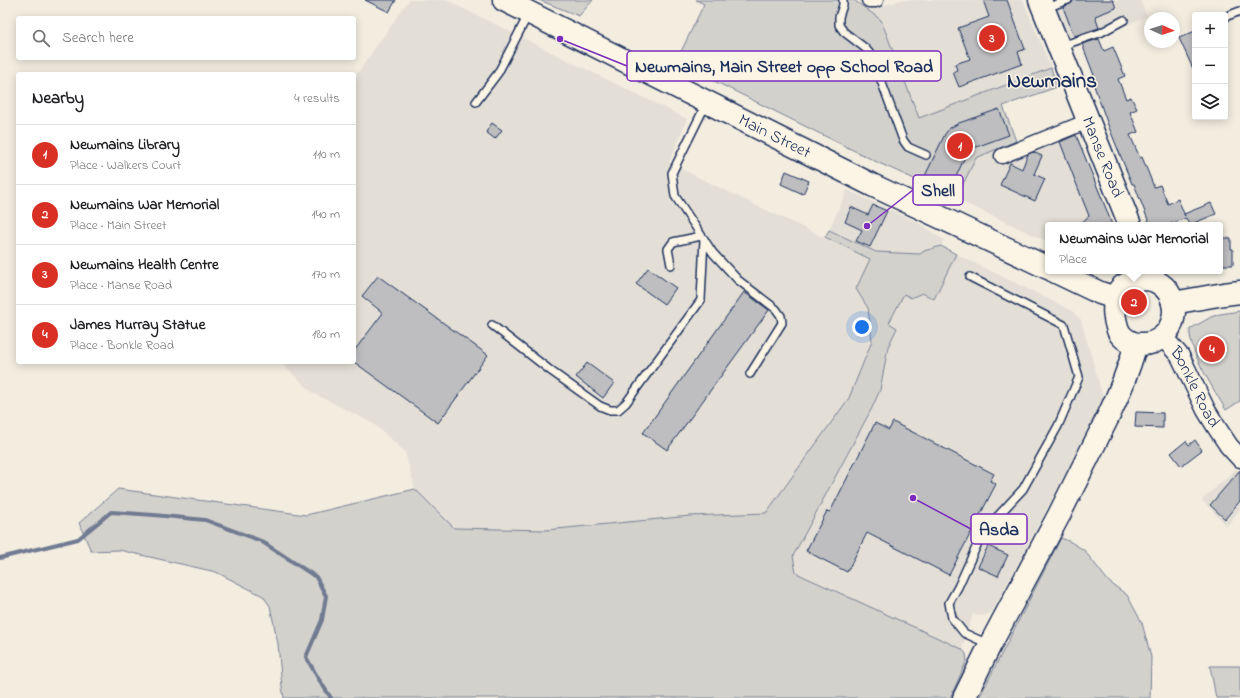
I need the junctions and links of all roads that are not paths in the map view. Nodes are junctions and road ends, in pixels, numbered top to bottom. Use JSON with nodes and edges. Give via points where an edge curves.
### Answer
{"nodes":[{"id":1,"x":504,"y":0,"type":"edge"},
{"id":2,"x":844,"y":0,"type":"edge"},
{"id":3,"x":869,"y":0,"type":"edge"},
{"id":4,"x":876,"y":0,"type":"edge"},
{"id":5,"x":1068,"y":0,"type":"edge"},
{"id":6,"x":1042,"y":5,"type":"edge"},
{"id":7,"x":1240,"y":11,"type":"edge"},
{"id":8,"x":529,"y":12,"type":"junction"},
{"id":9,"x":1228,"y":16,"type":"edge"},
{"id":10,"x":1124,"y":20,"type":"dead end"},
{"id":11,"x":1059,"y":47,"type":"junction"},
{"id":12,"x":476,"y":102,"type":"dead end"},
{"id":13,"x":707,"y":102,"type":"junction"},
{"id":14,"x":1088,"y":121,"type":"junction"},
{"id":15,"x":926,"y":155,"type":"dead end"},
{"id":16,"x":1002,"y":156,"type":"dead end"},
{"id":17,"x":1129,"y":222,"type":"edge"},
{"id":18,"x":702,"y":238,"type":"junction"},
{"id":19,"x":671,"y":265,"type":"dead end"},
{"id":20,"x":1045,"y":267,"type":"edge"},
{"id":21,"x":1060,"y":274,"type":"edge"},
{"id":22,"x":1140,"y":275,"type":"edge"},
{"id":23,"x":970,"y":277,"type":"dead end"},
{"id":24,"x":1240,"y":292,"type":"edge"},
{"id":25,"x":1116,"y":298,"type":"junction"},
{"id":26,"x":1173,"y":304,"type":"junction"},
{"id":27,"x":492,"y":325,"type":"dead end"},
{"id":28,"x":1163,"y":337,"type":"junction"},
{"id":29,"x":1136,"y":344,"type":"junction"},
{"id":30,"x":750,"y":374,"type":"dead end"},
{"id":31,"x":1240,"y":458,"type":"edge"},
{"id":32,"x":990,"y":645,"type":"junction"},
{"id":33,"x":964,"y":698,"type":"edge"}],
"edges":[{"from":1,"to":8,"type":"main road","name":"Main Street"},
{"from":2,"to":15,"type":"lane","via":[[839,17],[840,25],[844,32],[872,56],[903,140],[908,146]]},
{"from":3,"to":4,"type":"street"},
{"from":5,"to":6,"type":"lane"},
{"from":6,"to":11,"type":"main road","name":"Manse Road"},
{"from":7,"to":9,"type":"lane"},
{"from":8,"to":12,"type":"lane","via":[[498,73]]},
{"from":8,"to":13,"type":"main road","name":"Main Street"},
{"from":10,"to":11,"type":"lane"},
{"from":11,"to":14,"type":"main road","name":"Manse Road"},
{"from":13,"to":18,"type":"lane","via":[[672,174],[675,196]]},
{"from":13,"to":20,"type":"main road","name":"Main Street","via":[[872,186]]},
{"from":14,"to":16,"type":"street"},
{"from":14,"to":17,"type":"main road","name":"Manse Road"},
{"from":18,"to":19,"type":"lane","via":[[674,242],[668,249]]},
{"from":18,"to":27,"type":"lane","via":[[701,300],[626,403],[618,410],[600,406]]},
{"from":18,"to":30,"type":"lane","via":[[738,280],[776,308],[781,316],[782,324]]},
{"from":21,"to":25,"type":"main road"},
{"from":22,"to":25,"type":"main road","via":[[1123,287]]},
{"from":22,"to":26,"type":"main road","via":[[1164,287]]},
{"from":23,"to":32,"type":"lane","via":[[1064,325],[1079,377],[1058,426],[1023,490],[983,532],[949,603],[952,618],[964,632]]},
{"from":24,"to":26,"type":"main road"},
{"from":25,"to":29,"type":"main road","via":[[1114,309],[1117,328],[1121,335]]},
{"from":26,"to":28,"type":"main road","via":[[1172,322]]},
{"from":28,"to":29,"type":"main road","via":[[1147,344]]},
{"from":28,"to":31,"type":"street","name":"Bonkle Road","via":[[1180,356],[1206,410],[1229,446]]},
{"from":29,"to":32,"type":"main road","via":[[1116,402]]},
{"from":32,"to":33,"type":"main road"}]}
